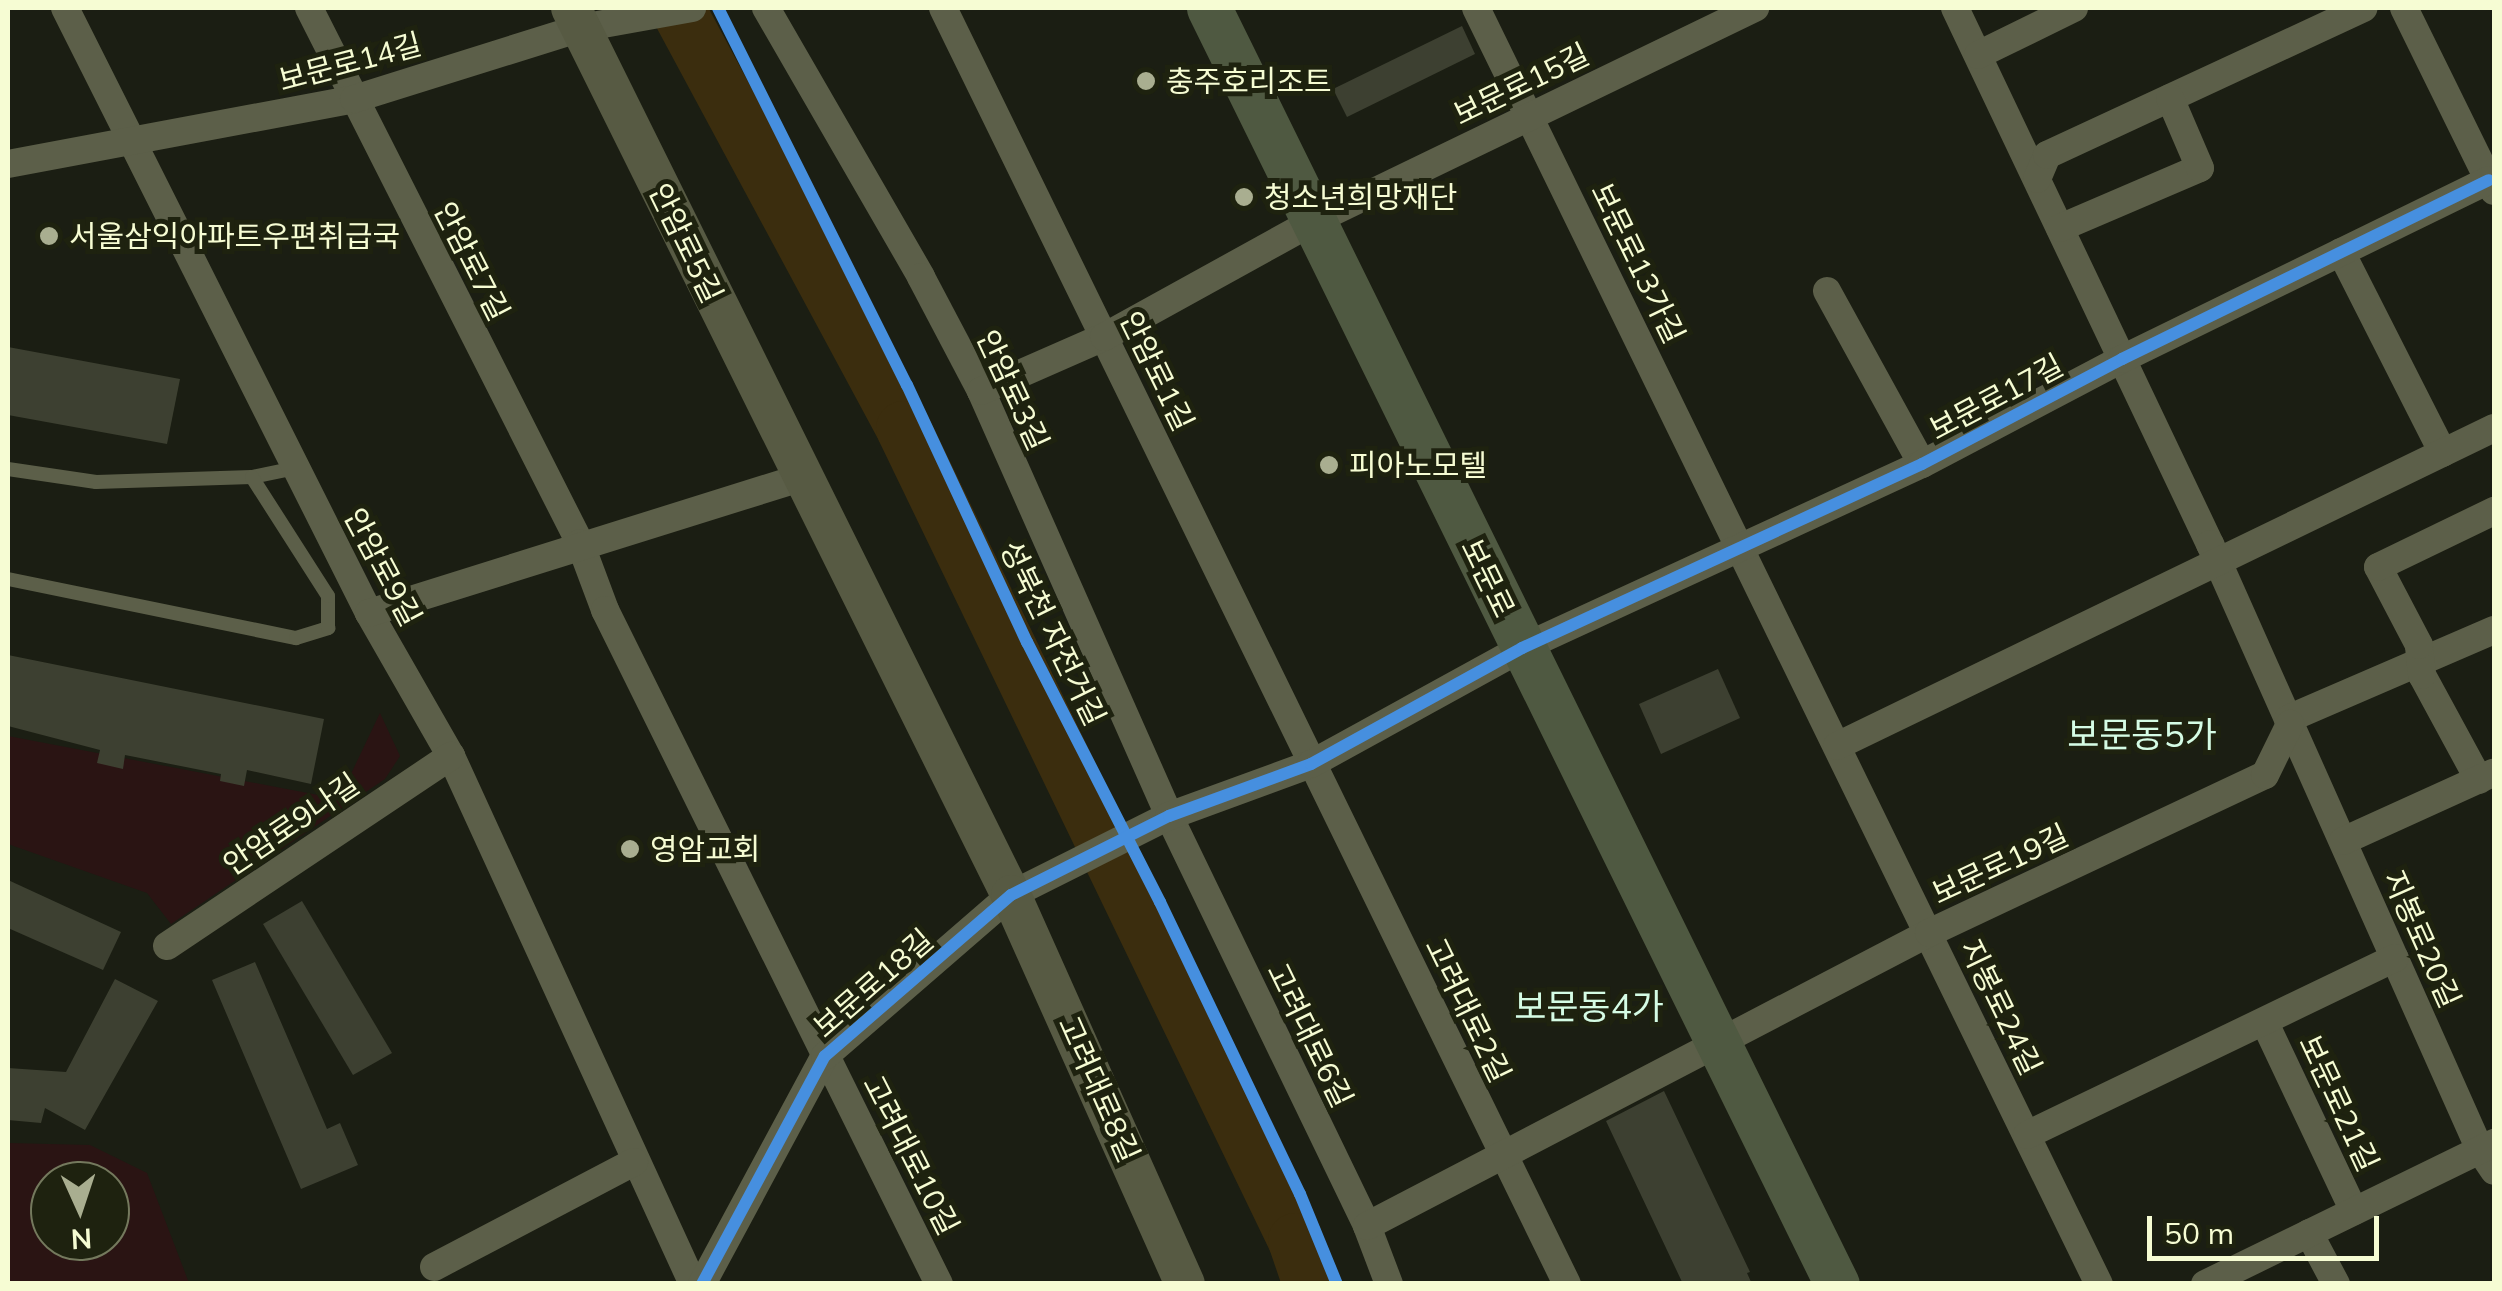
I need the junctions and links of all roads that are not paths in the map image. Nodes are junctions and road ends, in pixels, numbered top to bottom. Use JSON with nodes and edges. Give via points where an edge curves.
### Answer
{"nodes":[{"id":1,"x":65,"y":8,"type":"edge"},
{"id":2,"x":309,"y":8,"type":"edge"},
{"id":3,"x":692,"y":8,"type":"edge"},
{"id":4,"x":766,"y":8,"type":"edge"},
{"id":5,"x":942,"y":8,"type":"edge"},
{"id":6,"x":1209,"y":8,"type":"edge"},
{"id":7,"x":1476,"y":8,"type":"edge"},
{"id":8,"x":1755,"y":8,"type":"edge"},
{"id":9,"x":1956,"y":8,"type":"edge"},
{"id":10,"x":2074,"y":8,"type":"edge"},
{"id":11,"x":2364,"y":8,"type":"edge"},
{"id":12,"x":2404,"y":8,"type":"edge"},
{"id":13,"x":576,"y":18,"type":"edge"},
{"id":14,"x":1978,"y":55,"type":"junction"},
{"id":15,"x":2170,"y":98,"type":"junction"},
{"id":16,"x":354,"y":99,"type":"junction"},
{"id":17,"x":1530,"y":115,"type":"junction"},
{"id":18,"x":132,"y":144,"type":"junction"},
{"id":19,"x":8,"y":164,"type":"edge"},
{"id":20,"x":2037,"y":179,"type":"junction"},
{"id":21,"x":2492,"y":185,"type":"edge"},
{"id":22,"x":1316,"y":220,"type":"junction"},
{"id":23,"x":2060,"y":228,"type":"junction"},
{"id":24,"x":2341,"y":252,"type":"junction"},
{"id":25,"x":1827,"y":291,"type":"dead end"},
{"id":26,"x":1104,"y":337,"type":"junction"},
{"id":27,"x":2122,"y":359,"type":"junction"},
{"id":28,"x":981,"y":391,"type":"junction"},
{"id":29,"x":2494,"y":428,"type":"edge"},
{"id":30,"x":2442,"y":452,"type":"junction"},
{"id":31,"x":1922,"y":464,"type":"junction"},
{"id":32,"x":296,"y":468,"type":"junction"},
{"id":33,"x":8,"y":470,"type":"edge"},
{"id":34,"x":252,"y":477,"type":"junction"},
{"id":35,"x":801,"y":478,"type":"junction"},
{"id":36,"x":2494,"y":511,"type":"edge"},
{"id":37,"x":580,"y":544,"type":"junction"},
{"id":38,"x":1741,"y":547,"type":"junction"},
{"id":39,"x":2218,"y":561,"type":"junction"},
{"id":40,"x":8,"y":578,"type":"edge"},
{"id":41,"x":368,"y":613,"type":"junction"},
{"id":42,"x":2494,"y":630,"type":"edge"},
{"id":43,"x":1522,"y":648,"type":"junction"},
{"id":44,"x":2421,"y":663,"type":"junction"},
{"id":45,"x":2290,"y":722,"type":"junction"},
{"id":46,"x":1838,"y":746,"type":"junction"},
{"id":47,"x":451,"y":756,"type":"junction"},
{"id":48,"x":1311,"y":764,"type":"junction"},
{"id":49,"x":2486,"y":776,"type":"edge"},
{"id":50,"x":1168,"y":816,"type":"junction"},
{"id":51,"x":2342,"y":841,"type":"junction"},
{"id":52,"x":1011,"y":895,"type":"junction"},
{"id":53,"x":1929,"y":933,"type":"junction"},
{"id":54,"x":167,"y":946,"type":"dead end"},
{"id":55,"x":2395,"y":958,"type":"junction"},
{"id":56,"x":2265,"y":1023,"type":"junction"},
{"id":57,"x":1716,"y":1044,"type":"junction"},
{"id":58,"x":825,"y":1056,"type":"junction"},
{"id":59,"x":2027,"y":1135,"type":"junction"},
{"id":60,"x":1502,"y":1152,"type":"junction"},
{"id":61,"x":2490,"y":1154,"type":"edge"},
{"id":62,"x":634,"y":1162,"type":"junction"},
{"id":63,"x":2354,"y":1211,"type":"junction"},
{"id":64,"x":1367,"y":1226,"type":"junction"},
{"id":65,"x":2309,"y":1233,"type":"junction"},
{"id":66,"x":434,"y":1267,"type":"dead end"},
{"id":67,"x":693,"y":1284,"type":"edge"},
{"id":68,"x":702,"y":1284,"type":"edge"},
{"id":69,"x":939,"y":1284,"type":"edge"},
{"id":70,"x":1185,"y":1284,"type":"edge"},
{"id":71,"x":1389,"y":1284,"type":"edge"},
{"id":72,"x":1567,"y":1284,"type":"edge"},
{"id":73,"x":1837,"y":1284,"type":"edge"},
{"id":74,"x":2099,"y":1284,"type":"edge"},
{"id":75,"x":2205,"y":1284,"type":"edge"},
{"id":76,"x":2336,"y":1284,"type":"edge"}],
"edges":[{"from":1,"to":18,"type":"street","name":"안암로9길"},
{"from":2,"to":16,"type":"street","name":"안암로7길"},
{"from":3,"to":13,"type":"street","name":"보문로14길"},
{"from":4,"to":28,"type":"street","name":"안암로3길"},
{"from":5,"to":26,"type":"street","name":"안암로1길"},
{"from":6,"to":22,"type":"main road","name":"보문로"},
{"from":7,"to":17,"type":"street","name":"보문로13가길"},
{"from":8,"to":17,"type":"street","name":"보문로15길"},
{"from":9,"to":14,"type":"street","name":"지봉로20길"},
{"from":10,"to":14,"type":"street"},
{"from":11,"to":15,"type":"street"},
{"from":12,"to":21,"type":"street"},
{"from":13,"to":16,"type":"street","name":"보문로14길"},
{"from":13,"to":35,"type":"main road","name":"안암로5길"},
{"from":14,"to":20,"type":"street","name":"지봉로20길"},
{"from":15,"to":20,"type":"street","via":[[2047,155]]},
{"from":15,"to":23,"type":"street","via":[[2200,168]]},
{"from":16,"to":18,"type":"street","name":"보문로14길"},
{"from":16,"to":37,"type":"street","name":"안암로7길"},
{"from":17,"to":22,"type":"street","name":"보문로15길"},
{"from":17,"to":38,"type":"street","name":"보문로13가길"},
{"from":18,"to":19,"type":"street","name":"보문로14길"},
{"from":18,"to":32,"type":"street","name":"안암로9길"},
{"from":20,"to":23,"type":"street","name":"지봉로20길"},
{"from":21,"to":24,"type":"street","name":"보문로17길"},
{"from":22,"to":26,"type":"street"},
{"from":22,"to":43,"type":"main road","name":"보문로"},
{"from":23,"to":27,"type":"street","name":"지봉로20길"},
{"from":24,"to":27,"type":"street","name":"보문로17길"},
{"from":24,"to":30,"type":"street"},
{"from":25,"to":31,"type":"street","name":"보문로17길"},
{"from":26,"to":28,"type":"street"},
{"from":26,"to":48,"type":"street","name":"안암로1길"},
{"from":27,"to":31,"type":"street","name":"보문로17길"},
{"from":27,"to":39,"type":"street","name":"지봉로20길"},
{"from":28,"to":50,"type":"street","name":"안암로3길"},
{"from":29,"to":30,"type":"street"},
{"from":30,"to":39,"type":"street"},
{"from":31,"to":38,"type":"street","name":"보문로17길"},
{"from":32,"to":34,"type":"lane"},
{"from":32,"to":41,"type":"street","name":"안암로9길"},
{"from":33,"to":34,"type":"lane","via":[[96,482]]},
{"from":34,"to":40,"type":"lane","via":[[328,596],[328,628],[296,638]]},
{"from":35,"to":37,"type":"street"},
{"from":35,"to":52,"type":"main road","name":"안암로5길"},
{"from":36,"to":44,"type":"street","via":[[2378,567],[2419,645]]},
{"from":37,"to":41,"type":"street"},
{"from":37,"to":58,"type":"street","name":"안암로7길","via":[[606,610]]},
{"from":38,"to":43,"type":"street","name":"보문로17길"},
{"from":38,"to":46,"type":"street","name":"지봉로24길"},
{"from":39,"to":45,"type":"street","name":"지봉로20길"},
{"from":39,"to":46,"type":"street"},
{"from":41,"to":47,"type":"street","name":"안암로9길"},
{"from":42,"to":44,"type":"street"},
{"from":43,"to":48,"type":"street"},
{"from":43,"to":57,"type":"main road","name":"보문로"},
{"from":44,"to":45,"type":"street"},
{"from":44,"to":49,"type":"street"},
{"from":45,"to":51,"type":"street","name":"지봉로20길"},
{"from":45,"to":53,"type":"street","name":"보문로19길","via":[[2265,775]]},
{"from":46,"to":53,"type":"street","name":"지봉로24길"},
{"from":47,"to":54,"type":"street","name":"안암로9나길"},
{"from":47,"to":62,"type":"street","name":"안암로9길"},
{"from":48,"to":50,"type":"street"},
{"from":48,"to":60,"type":"street","name":"고려대로2길"},
{"from":49,"to":51,"type":"street"},
{"from":50,"to":52,"type":"street","name":"보문로18길"},
{"from":50,"to":64,"type":"street","name":"고려대로6길"},
{"from":51,"to":55,"type":"street","name":"지봉로20길"},
{"from":52,"to":58,"type":"street","name":"보문로18길"},
{"from":52,"to":70,"type":"main road","name":"고려대로8길"},
{"from":53,"to":57,"type":"street","name":"보문로19길"},
{"from":53,"to":59,"type":"street","name":"지봉로24길"},
{"from":55,"to":56,"type":"street"},
{"from":55,"to":61,"type":"street","name":"지봉로20길"},
{"from":56,"to":59,"type":"street"},
{"from":56,"to":63,"type":"street","name":"보문로21길"},
{"from":57,"to":60,"type":"street"},
{"from":57,"to":73,"type":"main road","name":"보문로"},
{"from":58,"to":68,"type":"street","name":"보문로18길"},
{"from":58,"to":69,"type":"street","name":"고려대로10길"},
{"from":59,"to":74,"type":"street","name":"지봉로24길"},
{"from":60,"to":64,"type":"street"},
{"from":60,"to":72,"type":"street","name":"고려대로2길"},
{"from":61,"to":63,"type":"street","name":"보문로21길"},
{"from":62,"to":66,"type":"street"},
{"from":62,"to":67,"type":"street","name":"안암로9길"},
{"from":63,"to":65,"type":"street","name":"보문로21길"},
{"from":64,"to":71,"type":"street","name":"고려대로6길"},
{"from":65,"to":75,"type":"street","name":"보문로21길"},
{"from":65,"to":76,"type":"street"}]}
